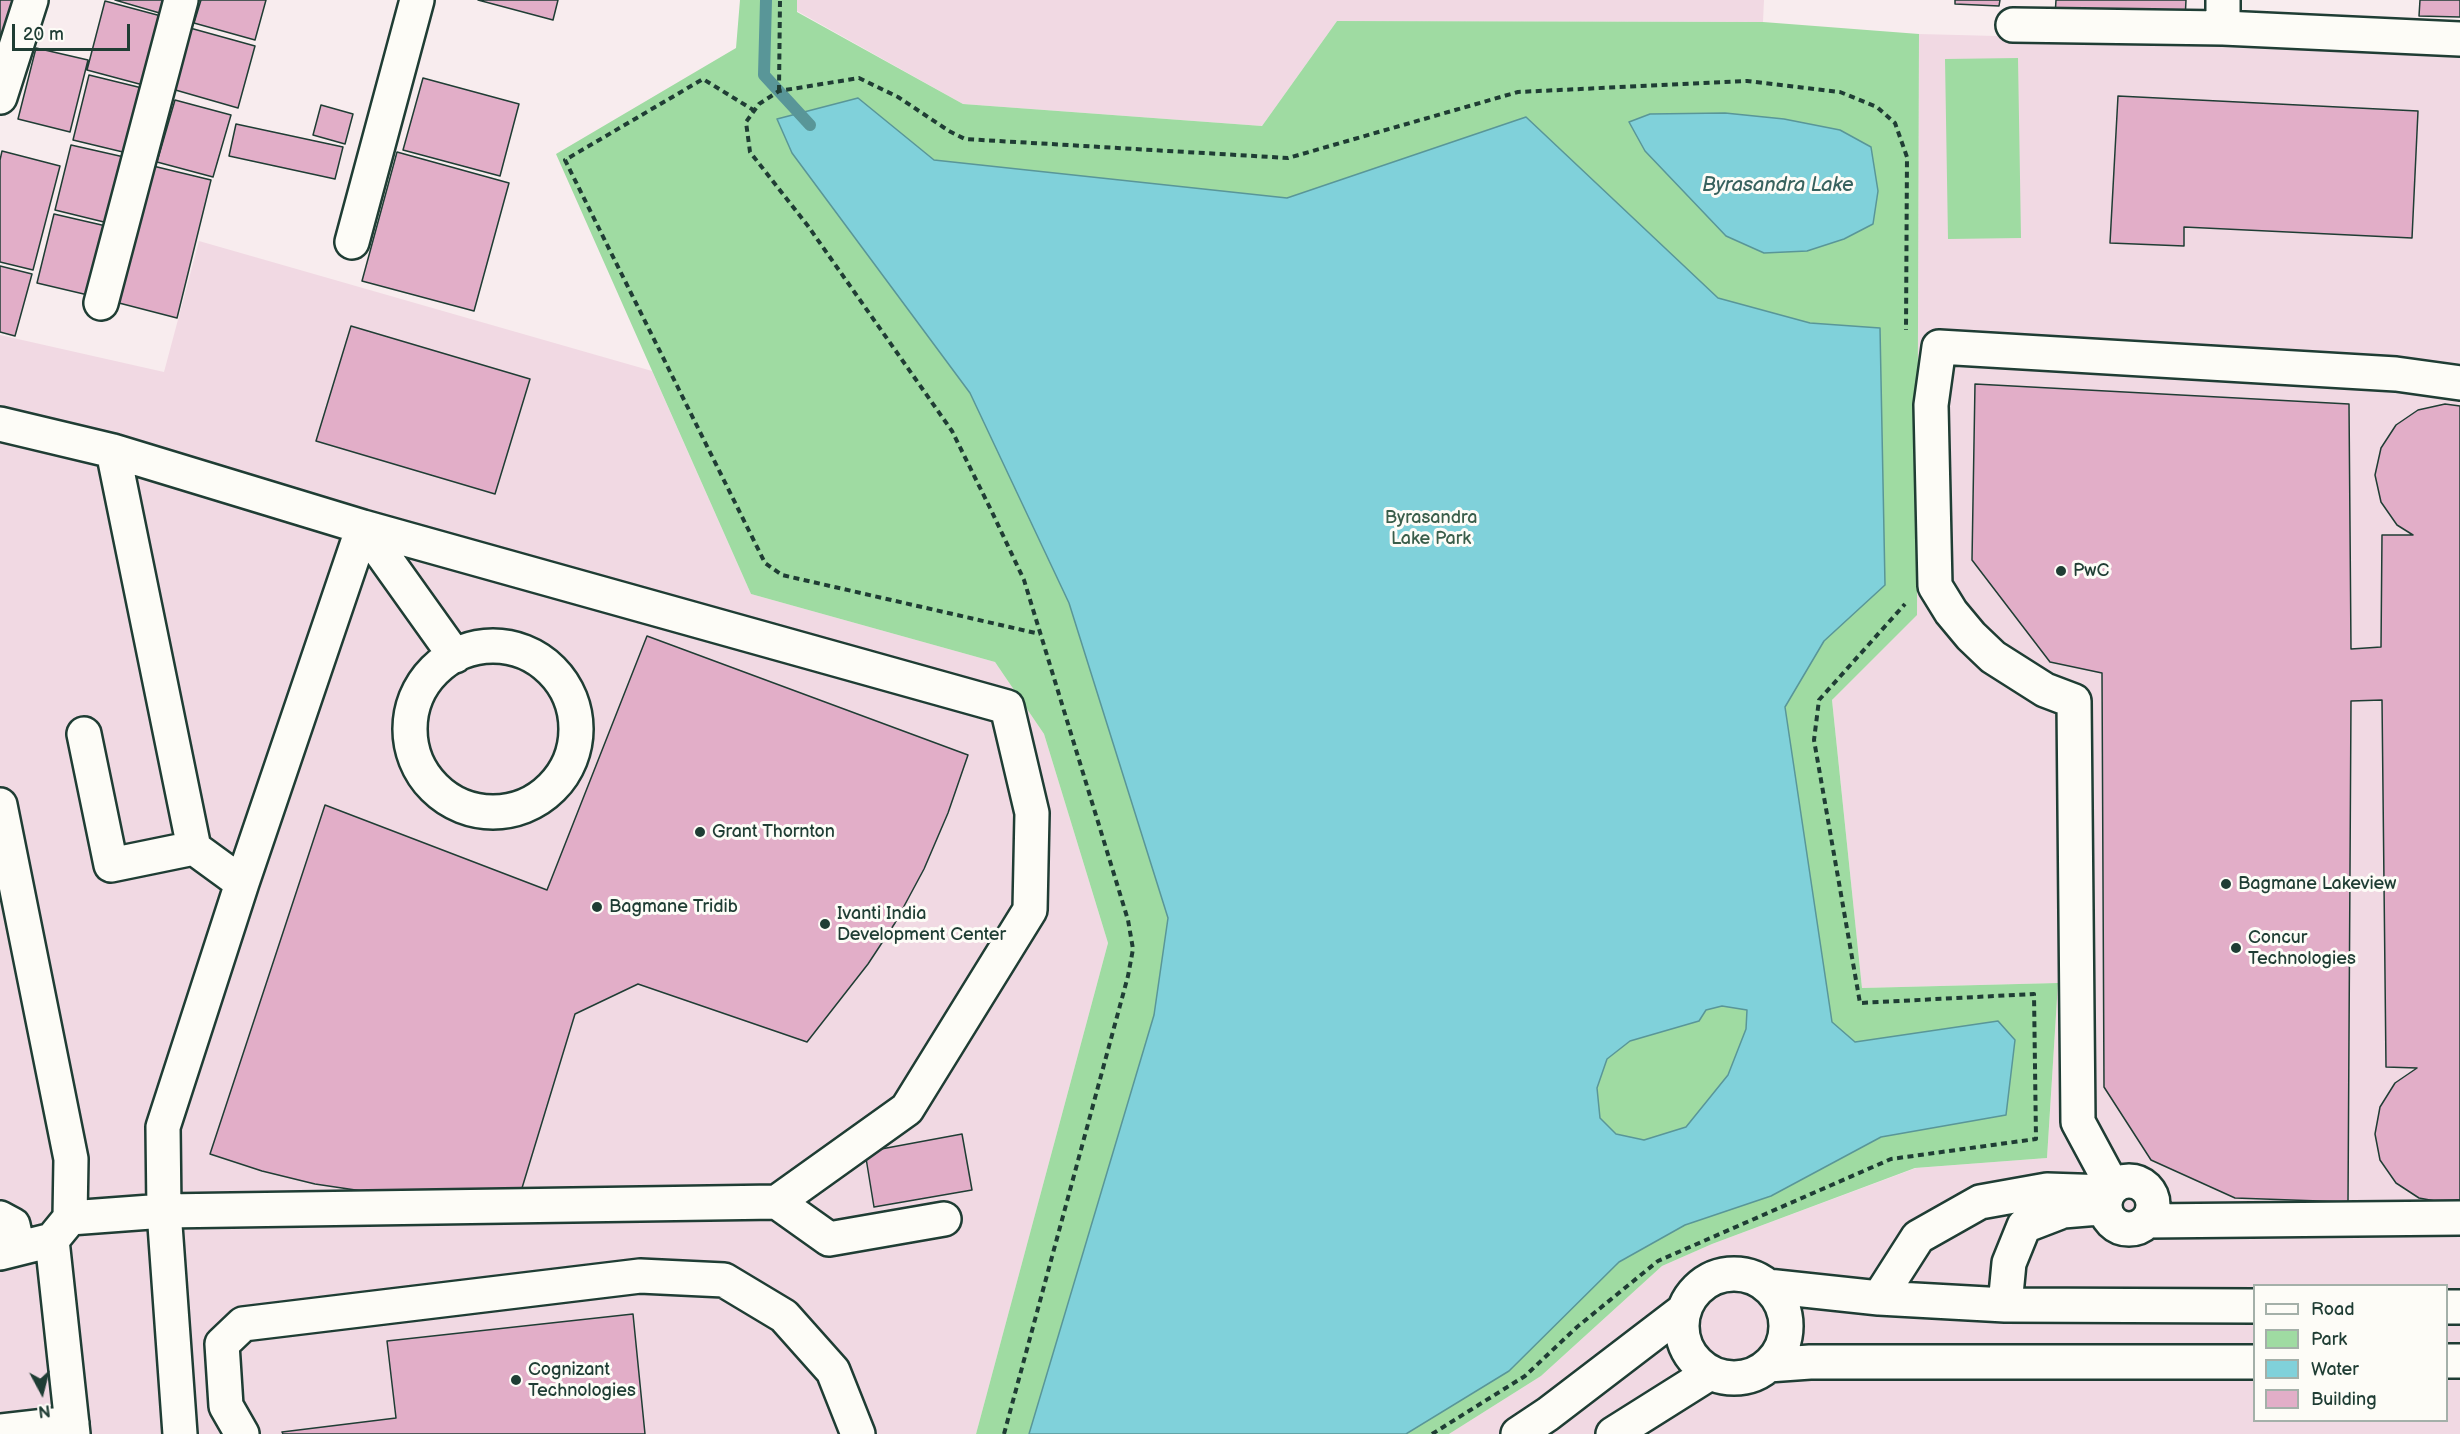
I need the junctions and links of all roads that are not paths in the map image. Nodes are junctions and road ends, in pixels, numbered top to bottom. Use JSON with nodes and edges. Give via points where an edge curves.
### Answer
{"nodes":[{"id":1,"x":30,"y":0,"type":"edge"},
{"id":2,"x":181,"y":0,"type":"edge"},
{"id":3,"x":417,"y":0,"type":"edge"},
{"id":4,"x":2223,"y":14,"type":"edge"},
{"id":5,"x":2013,"y":25,"type":"dead end"},
{"id":6,"x":2460,"y":39,"type":"edge"},
{"id":7,"x":0,"y":97,"type":"edge"},
{"id":8,"x":352,"y":242,"type":"dead end"},
{"id":9,"x":101,"y":303,"type":"dead end"},
{"id":10,"x":2460,"y":383,"type":"edge"},
{"id":11,"x":0,"y":424,"type":"edge"},
{"id":12,"x":113,"y":451,"type":"junction"},
{"id":13,"x":363,"y":526,"type":"junction"},
{"id":14,"x":455,"y":656,"type":"junction"},
{"id":15,"x":84,"y":734,"type":"dead end"},
{"id":16,"x":0,"y":805,"type":"edge"},
{"id":17,"x":194,"y":848,"type":"junction"},
{"id":18,"x":242,"y":883,"type":"junction"},
{"id":19,"x":2108,"y":1195,"type":"junction"},
{"id":20,"x":777,"y":1202,"type":"junction"},
{"id":21,"x":164,"y":1211,"type":"junction"},
{"id":22,"x":0,"y":1218,"type":"edge"},
{"id":23,"x":2460,"y":1218,"type":"edge"},
{"id":24,"x":944,"y":1219,"type":"dead end"},
{"id":25,"x":61,"y":1229,"type":"junction"},
{"id":26,"x":9,"y":1251,"type":"edge"},
{"id":27,"x":1767,"y":1286,"type":"junction"},
{"id":28,"x":1879,"y":1298,"type":"junction"},
{"id":29,"x":2005,"y":1305,"type":"junction"},
{"id":30,"x":2253,"y":1306,"type":"edge"},
{"id":31,"x":1684,"y":1310,"type":"junction"},
{"id":32,"x":2253,"y":1362,"type":"edge"},
{"id":33,"x":1768,"y":1365,"type":"junction"},
{"id":34,"x":1710,"y":1373,"type":"junction"},
{"id":35,"x":72,"y":1429,"type":"edge"},
{"id":36,"x":0,"y":1431,"type":"edge"},
{"id":37,"x":180,"y":1434,"type":"edge"},
{"id":38,"x":242,"y":1434,"type":"edge"},
{"id":39,"x":858,"y":1434,"type":"edge"},
{"id":40,"x":1518,"y":1434,"type":"edge"},
{"id":41,"x":1613,"y":1434,"type":"edge"}],
"edges":[{"from":1,"to":7,"type":"street"},
{"from":2,"to":9,"type":"street"},
{"from":3,"to":8,"type":"street"},
{"from":4,"to":5,"type":"street"},
{"from":4,"to":6,"type":"street"},
{"from":10,"to":19,"type":"street","via":[[2396,374],[1939,347],[1932,405],[1935,586],[1951,612],[1993,657],[2045,690],[2074,701],[2078,1122]]},
{"from":11,"to":12,"type":"street"},
{"from":12,"to":13,"type":"street"},
{"from":12,"to":17,"type":"street"},
{"from":13,"to":14,"type":"street"},
{"from":13,"to":18,"type":"street"},
{"from":13,"to":20,"type":"street","via":[[1007,707],[1032,813],[1030,910],[907,1109]]},
{"from":14,"to":14,"type":"street","via":[[426,679],[415,698],[410,741],[416,762],[426,780],[460,806],[502,813],[522,808],[542,797],[569,765],[576,744],[573,701],[548,666],[529,654],[508,647],[484,646]]},
{"from":15,"to":17,"type":"street","via":[[111,865]]},
{"from":16,"to":25,"type":"street","via":[[71,1159]]},
{"from":17,"to":18,"type":"street"},
{"from":18,"to":21,"type":"street","via":[[163,1127]]},
{"from":19,"to":23,"type":"street","via":[[2127,1181],[2143,1185],[2153,1206],[2146,1221]]},
{"from":19,"to":28,"type":"street","via":[[2047,1190],[1980,1202],[1918,1237]]},
{"from":19,"to":29,"type":"street","via":[[2024,1226],[2009,1263]]},
{"from":20,"to":21,"type":"street"},
{"from":20,"to":24,"type":"street","via":[[830,1239]]},
{"from":21,"to":25,"type":"street"},
{"from":21,"to":37,"type":"street"},
{"from":22,"to":26,"type":"street","via":[[13,1225]]},
{"from":25,"to":26,"type":"street"},
{"from":25,"to":35,"type":"street"},
{"from":27,"to":28,"type":"street"},
{"from":27,"to":31,"type":"street","via":[[1736,1274],[1719,1276],[1704,1283]]},
{"from":27,"to":33,"type":"street","via":[[1779,1300],[1786,1326],[1779,1351]]},
{"from":28,"to":29,"type":"street"},
{"from":29,"to":30,"type":"street"},
{"from":31,"to":34,"type":"street","via":[[1683,1339],[1689,1353]]},
{"from":31,"to":40,"type":"street"},
{"from":32,"to":33,"type":"street"},
{"from":33,"to":34,"type":"street","via":[[1741,1378]]},
{"from":34,"to":41,"type":"street"},
{"from":35,"to":36,"type":"street"},
{"from":38,"to":39,"type":"street","via":[[226,1406],[222,1344],[243,1324],[640,1276],[724,1280],[784,1316],[833,1371]]}]}
